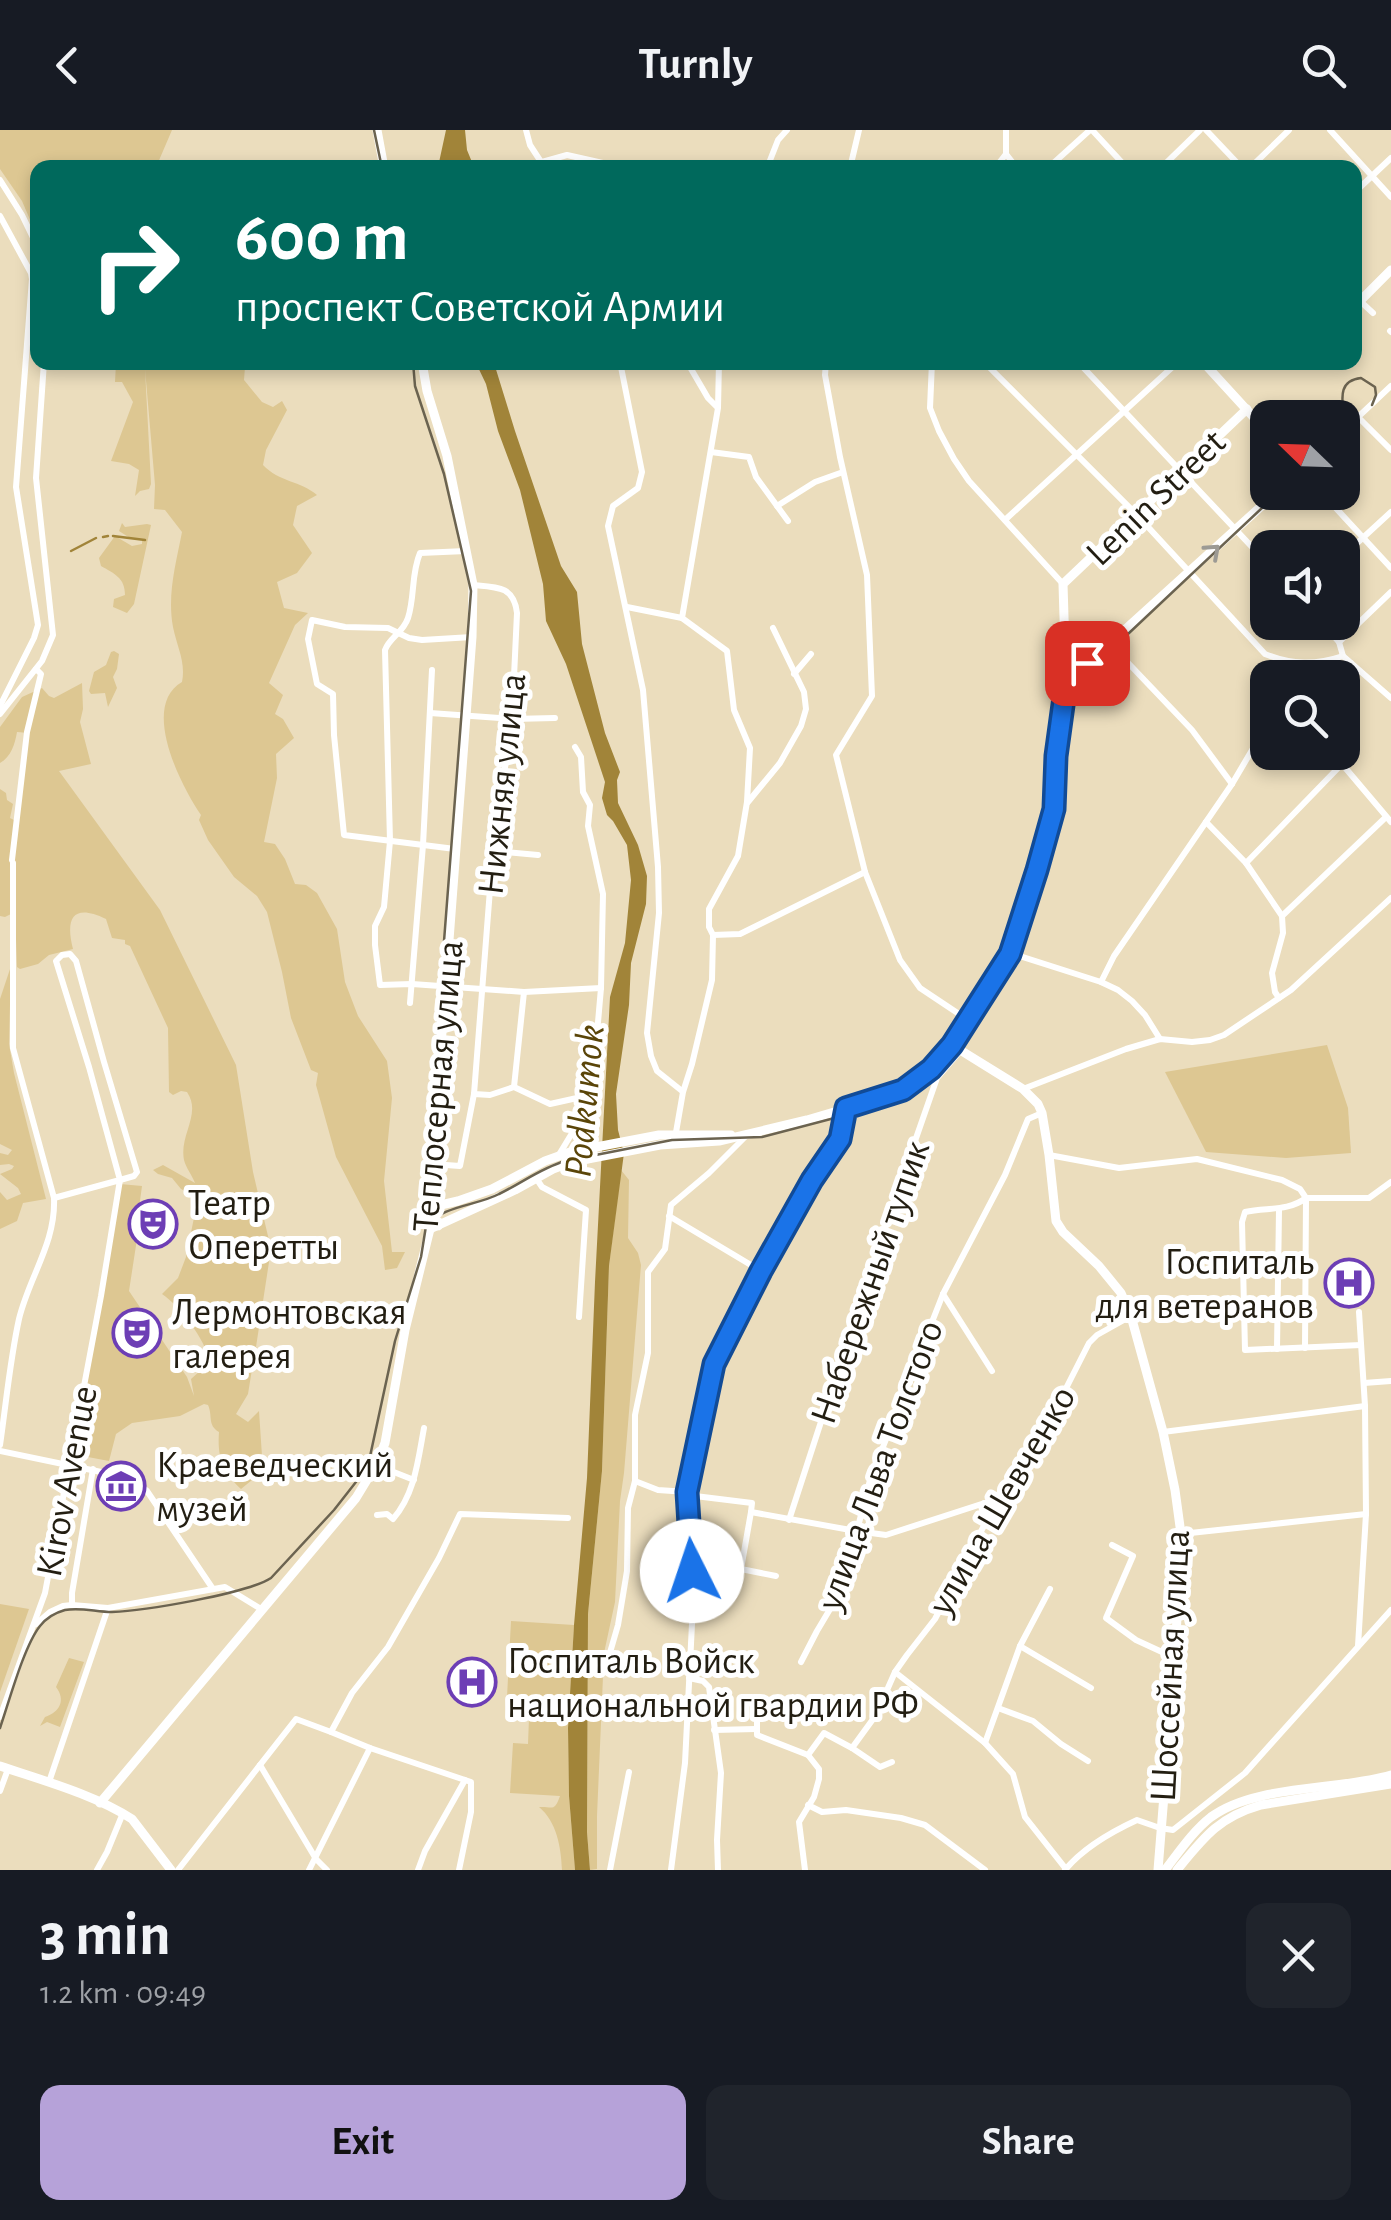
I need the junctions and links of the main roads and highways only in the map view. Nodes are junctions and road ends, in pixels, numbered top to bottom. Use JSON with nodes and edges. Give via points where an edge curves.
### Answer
{"nodes":[{"id":1,"x":377,"y":130,"type":"edge"},
{"id":2,"x":383,"y":160,"type":"edge"},
{"id":3,"x":1391,"y":270,"type":"edge"},
{"id":4,"x":1362,"y":296,"type":"edge"},
{"id":5,"x":423,"y":370,"type":"edge"},
{"id":6,"x":1210,"y":370,"type":"edge"},
{"id":7,"x":1247,"y":410,"type":"junction"},
{"id":8,"x":1250,"y":413,"type":"edge"},
{"id":9,"x":1257,"y":510,"type":"edge"},
{"id":10,"x":1066,"y":683,"type":"junction"},
{"id":11,"x":956,"y":1048,"type":"junction"},
{"id":12,"x":567,"y":1156,"type":"junction"},
{"id":13,"x":432,"y":1207,"type":"junction"},
{"id":14,"x":430,"y":1229,"type":"junction"},
{"id":15,"x":4,"y":1767,"type":"edge"},
{"id":16,"x":1391,"y":1775,"type":"edge"},
{"id":17,"x":1391,"y":1784,"type":"edge"},
{"id":18,"x":100,"y":1803,"type":"junction"},
{"id":19,"x":1158,"y":1847,"type":"junction"},
{"id":20,"x":1180,"y":1851,"type":"junction"},
{"id":21,"x":174,"y":1870,"type":"edge"},
{"id":22,"x":1161,"y":1870,"type":"edge"},
{"id":23,"x":1177,"y":1870,"type":"edge"}],
"edges":[{"from":1,"to":2,"type":"main road"},
{"from":3,"to":4,"type":"main road"},
{"from":5,"to":13,"type":"main road","name":"Теплосерная улица","via":[[473,585]]},
{"from":6,"to":7,"type":"main road"},
{"from":7,"to":8,"type":"main road"},
{"from":7,"to":10,"type":"main road","name":"Lenin Street","via":[[1063,584]]},
{"from":10,"to":9,"type":"main road","one_way":true},
{"from":10,"to":11,"type":"main road","via":[[1054,809],[1037,870],[1010,954]]},
{"from":11,"to":12,"type":"main road","via":[[886,1097],[720,1141],[660,1140]]},
{"from":11,"to":19,"type":"main road","name":"Шоссейная улица","via":[[1033,1096],[1042,1113],[1056,1222],[1121,1293],[1163,1432],[1180,1534]]},
{"from":12,"to":13,"type":"main road","via":[[492,1190]]},
{"from":12,"to":14,"type":"main road"},
{"from":13,"to":14,"type":"main road","name":"Теплосерная улица"},
{"from":14,"to":18,"type":"main road","name":"Теплосерная улица","via":[[376,1465],[356,1498]]},
{"from":15,"to":18,"type":"main road"},
{"from":16,"to":20,"type":"main road","via":[[1234,1804],[1202,1825]]},
{"from":17,"to":23,"type":"main road","via":[[1244,1810],[1208,1832]]},
{"from":18,"to":21,"type":"main road","via":[[132,1819]]},
{"from":19,"to":20,"type":"main road","via":[[1168,1856]]},
{"from":19,"to":22,"type":"main road","name":"Шоссейная улица"},
{"from":20,"to":22,"type":"main road"}]}
